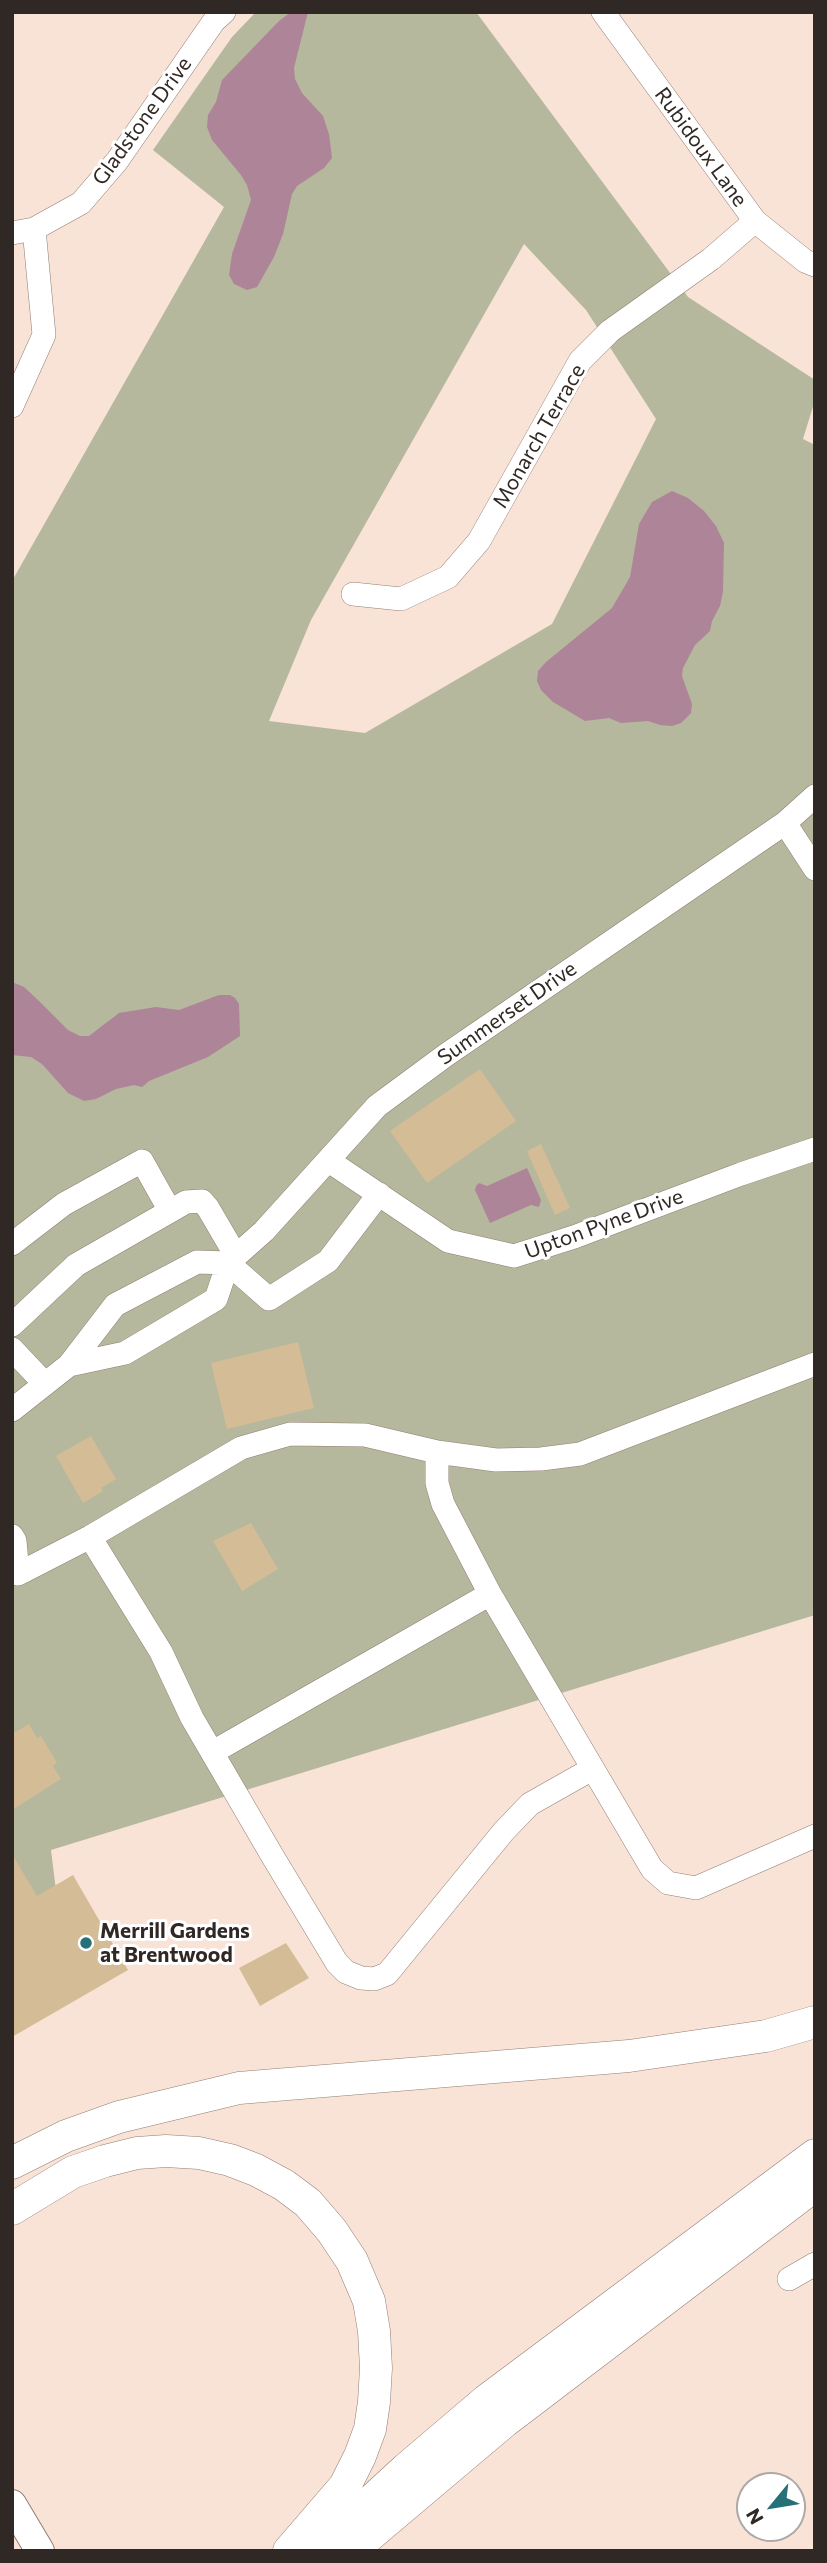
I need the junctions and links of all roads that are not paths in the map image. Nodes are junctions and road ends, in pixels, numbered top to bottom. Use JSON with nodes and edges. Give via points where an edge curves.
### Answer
{"nodes":[{"id":1,"x":224,"y":12,"type":"edge"},
{"id":2,"x":603,"y":12,"type":"edge"},
{"id":3,"x":755,"y":221,"type":"junction"},
{"id":4,"x":23,"y":231,"type":"edge"},
{"id":5,"x":815,"y":265,"type":"edge"},
{"id":6,"x":12,"y":406,"type":"edge"},
{"id":7,"x":354,"y":594,"type":"dead end"},
{"id":8,"x":815,"y":796,"type":"edge"},
{"id":9,"x":785,"y":822,"type":"junction"},
{"id":10,"x":815,"y":869,"type":"edge"},
{"id":11,"x":815,"y":1149,"type":"edge"},
{"id":12,"x":329,"y":1161,"type":"junction"},
{"id":13,"x":379,"y":1194,"type":"junction"},
{"id":14,"x":170,"y":1211,"type":"junction"},
{"id":15,"x":12,"y":1244,"type":"edge"},
{"id":16,"x":232,"y":1259,"type":"junction"},
{"id":17,"x":12,"y":1325,"type":"edge"},
{"id":18,"x":12,"y":1349,"type":"edge"},
{"id":19,"x":815,"y":1364,"type":"edge"},
{"id":20,"x":69,"y":1365,"type":"junction"},
{"id":21,"x":45,"y":1384,"type":"junction"},
{"id":22,"x":12,"y":1409,"type":"edge"},
{"id":23,"x":437,"y":1452,"type":"junction"},
{"id":24,"x":12,"y":1536,"type":"edge"},
{"id":25,"x":90,"y":1537,"type":"junction"},
{"id":26,"x":15,"y":1572,"type":"edge"},
{"id":27,"x":489,"y":1594,"type":"junction"},
{"id":28,"x":213,"y":1752,"type":"junction"},
{"id":29,"x":592,"y":1769,"type":"junction"},
{"id":30,"x":815,"y":1836,"type":"edge"},
{"id":31,"x":815,"y":2022,"type":"edge"},
{"id":32,"x":815,"y":2155,"type":"edge"},
{"id":33,"x":12,"y":2163,"type":"edge"},
{"id":34,"x":815,"y":2185,"type":"edge"},
{"id":35,"x":12,"y":2209,"type":"edge"},
{"id":36,"x":815,"y":2264,"type":"edge"},
{"id":37,"x":789,"y":2279,"type":"dead end"},
{"id":38,"x":452,"y":2466,"type":"junction"},
{"id":39,"x":12,"y":2504,"type":"edge"},
{"id":40,"x":40,"y":2551,"type":"edge"},
{"id":41,"x":289,"y":2551,"type":"edge"},
{"id":42,"x":317,"y":2551,"type":"edge"},
{"id":43,"x":351,"y":2551,"type":"edge"},
{"id":44,"x":367,"y":2551,"type":"edge"}],
"edges":[{"from":1,"to":4,"type":"street","name":"Gladstone Drive","via":[[117,161],[81,203]]},
{"from":2,"to":3,"type":"street","name":"Rubidoux Lane"},
{"from":3,"to":5,"type":"street","name":"Rubidoux Lane"},
{"from":3,"to":7,"type":"street","name":"Monarch Terrace","via":[[711,259],[610,331],[580,361],[479,541],[447,577],[401,599]]},
{"from":4,"to":6,"type":"street","via":[[44,335]]},
{"from":8,"to":9,"type":"street","name":"Summerset Drive"},
{"from":9,"to":10,"type":"street"},
{"from":9,"to":12,"type":"street","name":"Summerset Drive","via":[[436,1062],[377,1106]]},
{"from":11,"to":13,"type":"street","name":"Upton Pyne Drive","via":[[514,1256],[448,1241]]},
{"from":12,"to":13,"type":"street","name":"Upton Pyne Drive"},
{"from":12,"to":16,"type":"street","name":"Summerset Drive"},
{"from":13,"to":16,"type":"street","via":[[328,1261],[269,1299]]},
{"from":14,"to":15,"type":"street","via":[[142,1161],[64,1203]]},
{"from":14,"to":16,"type":"street","via":[[186,1202],[202,1201]]},
{"from":14,"to":17,"type":"street","via":[[76,1265]]},
{"from":16,"to":20,"type":"street","via":[[197,1262],[115,1305]]},
{"from":16,"to":20,"type":"street","via":[[216,1299],[125,1353]]},
{"from":18,"to":21,"type":"street"},
{"from":19,"to":23,"type":"street","via":[[580,1454],[496,1460]]},
{"from":20,"to":21,"type":"street"},
{"from":21,"to":22,"type":"street"},
{"from":23,"to":25,"type":"street","via":[[365,1435],[290,1434],[241,1448]]},
{"from":23,"to":27,"type":"street","via":[[437,1483],[443,1504]]},
{"from":24,"to":26,"type":"street"},
{"from":25,"to":26,"type":"street"},
{"from":25,"to":28,"type":"street","via":[[161,1652]]},
{"from":27,"to":28,"type":"street"},
{"from":27,"to":29,"type":"street"},
{"from":28,"to":29,"type":"street","via":[[337,1963],[346,1972],[374,1979],[387,1974],[530,1804]]},
{"from":29,"to":30,"type":"street","via":[[652,1869],[679,1887],[695,1888]]},
{"from":31,"to":33,"type":"highway","via":[[766,2036],[629,2056],[239,2088],[119,2117]]},
{"from":32,"to":42,"type":"highway","via":[[487,2400]]},
{"from":34,"to":38,"type":"highway","via":[[557,2380]]},
{"from":35,"to":41,"type":"highway","via":[[73,2172],[105,2161],[136,2153],[199,2152],[256,2170],[284,2185],[308,2203],[332,2231],[369,2301],[376,2368],[374,2402],[370,2429],[345,2486]]},
{"from":36,"to":37,"type":"street"},
{"from":38,"to":43,"type":"highway"},
{"from":38,"to":44,"type":"highway"},
{"from":39,"to":40,"type":"main road"}]}
